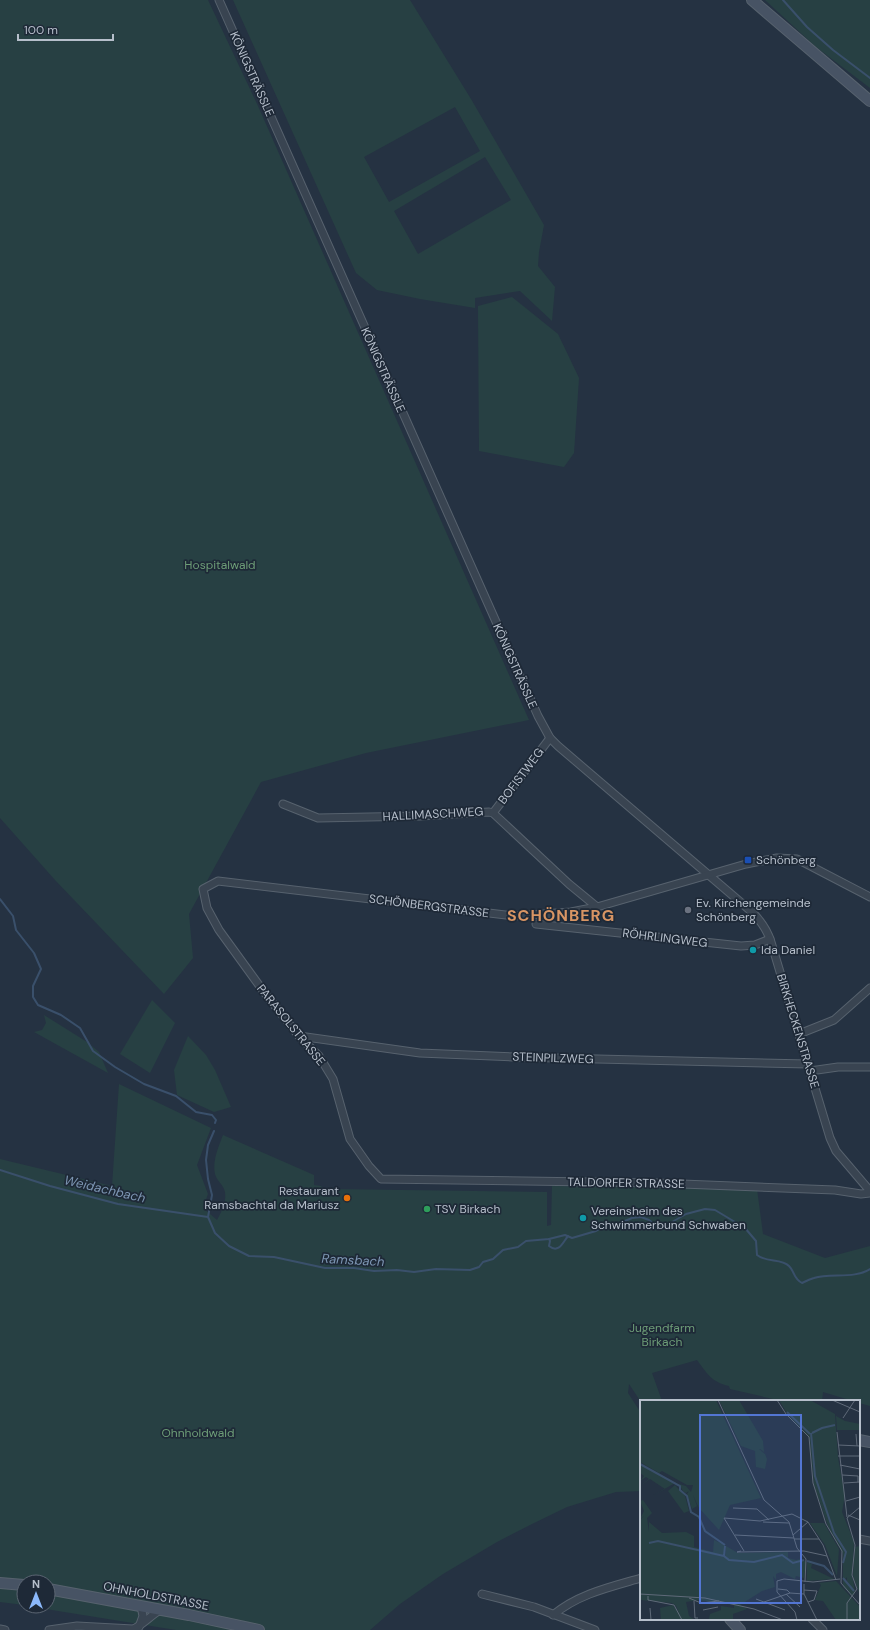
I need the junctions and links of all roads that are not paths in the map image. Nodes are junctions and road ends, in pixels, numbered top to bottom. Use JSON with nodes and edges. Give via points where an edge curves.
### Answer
{"nodes":[{"id":1,"x":219,"y":0,"type":"edge"},
{"id":2,"x":752,"y":0,"type":"edge"},
{"id":3,"x":870,"y":101,"type":"edge"},
{"id":4,"x":550,"y":738,"type":"junction"},
{"id":5,"x":283,"y":804,"type":"dead end"},
{"id":6,"x":493,"y":813,"type":"junction"},
{"id":7,"x":708,"y":875,"type":"junction"},
{"id":8,"x":218,"y":881,"type":"joint"},
{"id":9,"x":870,"y":897,"type":"edge"},
{"id":10,"x":597,"y":907,"type":"junction"},
{"id":11,"x":536,"y":924,"type":"dead end"},
{"id":12,"x":770,"y":939,"type":"junction"},
{"id":13,"x":870,"y":988,"type":"edge"},
{"id":14,"x":799,"y":1034,"type":"junction"},
{"id":15,"x":300,"y":1036,"type":"junction"},
{"id":16,"x":809,"y":1067,"type":"junction"},
{"id":17,"x":870,"y":1067,"type":"edge"},
{"id":18,"x":381,"y":1179,"type":"joint"},
{"id":19,"x":870,"y":1192,"type":"edge"},
{"id":20,"x":860,"y":1440,"type":"edge"},
{"id":21,"x":870,"y":1442,"type":"edge"},
{"id":22,"x":860,"y":1539,"type":"edge"},
{"id":23,"x":870,"y":1541,"type":"edge"},
{"id":24,"x":640,"y":1578,"type":"edge"},
{"id":25,"x":0,"y":1583,"type":"edge"},
{"id":26,"x":16,"y":1584,"type":"edge"},
{"id":27,"x":56,"y":1590,"type":"edge"},
{"id":28,"x":482,"y":1594,"type":"dead end"},
{"id":29,"x":141,"y":1606,"type":"junction"},
{"id":30,"x":160,"y":1610,"type":"junction"},
{"id":31,"x":553,"y":1615,"type":"junction"},
{"id":32,"x":731,"y":1620,"type":"edge"},
{"id":33,"x":813,"y":1620,"type":"edge"},
{"id":34,"x":139,"y":1627,"type":"junction"},
{"id":35,"x":78,"y":1628,"type":"edge"},
{"id":36,"x":0,"y":1629,"type":"edge"},
{"id":37,"x":5,"y":1630,"type":"edge"},
{"id":38,"x":49,"y":1630,"type":"edge"},
{"id":39,"x":259,"y":1630,"type":"edge"},
{"id":40,"x":595,"y":1630,"type":"edge"},
{"id":41,"x":740,"y":1630,"type":"edge"},
{"id":42,"x":823,"y":1630,"type":"edge"}],
"edges":[{"from":1,"to":4,"type":"street","name":"KÖNIGSTRÄSSLE","via":[[504,641]]},
{"from":2,"to":3,"type":"main road"},
{"from":4,"to":6,"type":"street","name":"BOFISTWEG"},
{"from":4,"to":7,"type":"street","name":"BIRKHECKENSTRASSE"},
{"from":5,"to":6,"type":"street","name":"HALLIMASCHWEG","via":[[318,818]]},
{"from":6,"to":10,"type":"street","name":"HALLIMASCHWEG"},
{"from":7,"to":9,"type":"street","name":"SCHÖNBERGSTRASSE","via":[[777,858],[797,859]]},
{"from":7,"to":10,"type":"street","name":"SCHÖNBERGSTRASSE"},
{"from":7,"to":12,"type":"street","name":"BIRKHECKENSTRASSE","via":[[752,912],[767,930]]},
{"from":8,"to":10,"type":"street","name":"SCHÖNBERGSTRASSE","via":[[514,916],[571,912]]},
{"from":8,"to":15,"type":"street","name":"PARASOLSTRASSE","via":[[203,889],[207,908],[219,930],[264,992]]},
{"from":11,"to":12,"type":"street","name":"RÖHRLINGWEG","via":[[741,946],[755,945]]},
{"from":12,"to":14,"type":"street","name":"BIRKHECKENSTRASSE"},
{"from":13,"to":14,"type":"street","via":[[834,1020]]},
{"from":14,"to":16,"type":"street","name":"BIRKHECKENSTRASSE"},
{"from":15,"to":16,"type":"street","name":"STEINPILZWEG","via":[[420,1053]]},
{"from":15,"to":18,"type":"street","name":"PARASOLSTRASSE","via":[[319,1056],[333,1079],[350,1139]]},
{"from":16,"to":17,"type":"street","name":"STEINPILZWEG"},
{"from":16,"to":19,"type":"street","name":"BIRKHECKENSTRASSE","via":[[836,1151]]},
{"from":18,"to":19,"type":"street","name":"TALDORFER STRASSE","via":[[657,1184],[835,1190],[861,1194]]},
{"from":20,"to":21,"type":"main road"},
{"from":22,"to":23,"type":"street"},
{"from":24,"to":31,"type":"street","via":[[580,1598]]},
{"from":25,"to":26,"type":"main road"},
{"from":27,"to":29,"type":"main road","name":"OHNHOLDSTRASSE"},
{"from":28,"to":31,"type":"street","via":[[534,1607]]},
{"from":29,"to":30,"type":"main road","name":"OHNHOLDSTRASSE"},
{"from":29,"to":34,"type":"street","via":[[143,1616]]},
{"from":30,"to":34,"type":"street"},
{"from":30,"to":39,"type":"main road","name":"OHNHOLDSTRASSE"},
{"from":31,"to":40,"type":"street"},
{"from":32,"to":41,"type":"main road"},
{"from":33,"to":42,"type":"street"},
{"from":34,"to":35,"type":"street"},
{"from":35,"to":38,"type":"street"},
{"from":36,"to":37,"type":"street"}]}
